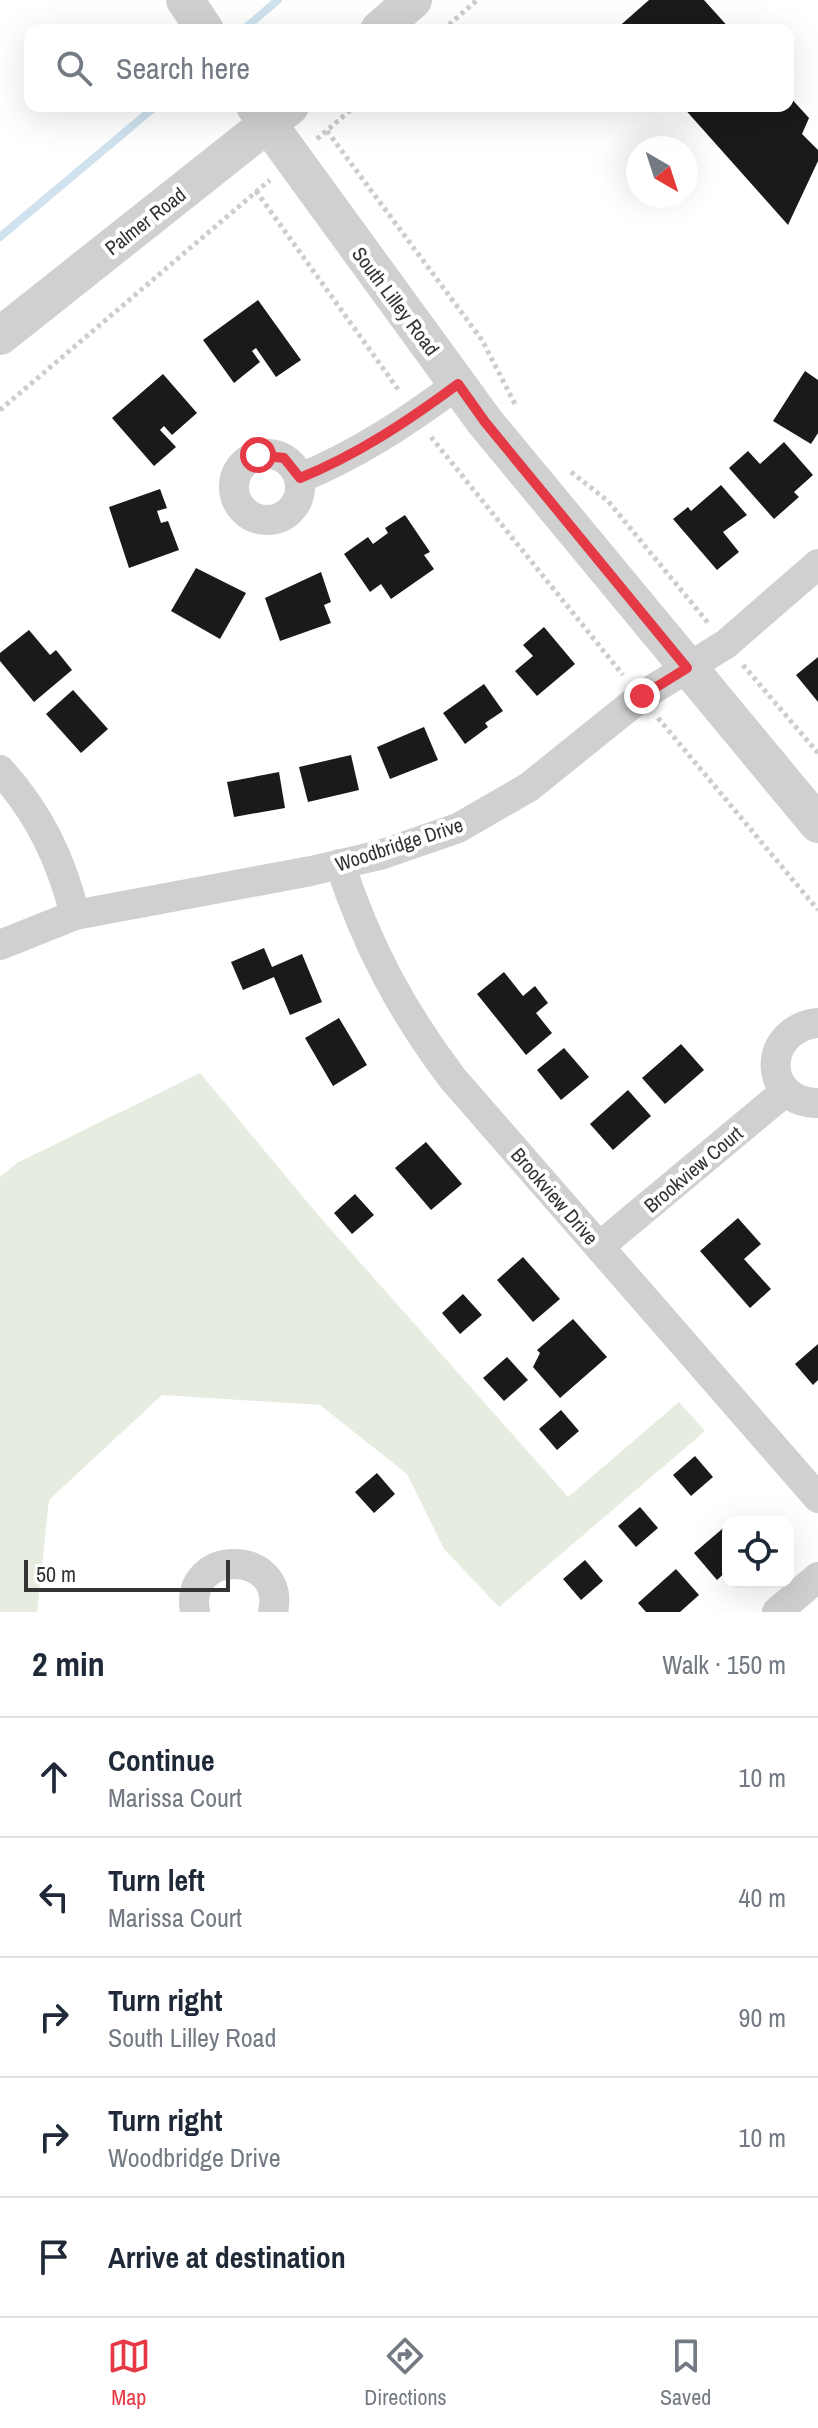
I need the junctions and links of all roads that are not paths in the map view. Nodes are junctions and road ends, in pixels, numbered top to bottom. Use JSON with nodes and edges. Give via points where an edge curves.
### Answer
{"nodes":[{"id":1,"x":185,"y":0,"type":"edge"},
{"id":2,"x":413,"y":0,"type":"edge"},
{"id":3,"x":201,"y":24,"type":"edge"},
{"id":4,"x":386,"y":24,"type":"edge"},
{"id":5,"x":271,"y":112,"type":"edge"},
{"id":6,"x":0,"y":336,"type":"edge"},
{"id":7,"x":458,"y":384,"type":"junction"},
{"id":8,"x":300,"y":478,"type":"dead end"},
{"id":9,"x":818,"y":564,"type":"edge"},
{"id":10,"x":687,"y":668,"type":"junction"},
{"id":11,"x":0,"y":770,"type":"edge"},
{"id":12,"x":818,"y":824,"type":"edge"},
{"id":13,"x":340,"y":864,"type":"junction"},
{"id":14,"x":75,"y":915,"type":"junction"},
{"id":15,"x":0,"y":945,"type":"edge"},
{"id":16,"x":818,"y":1023,"type":"edge"},
{"id":17,"x":786,"y":1091,"type":"junction"},
{"id":18,"x":818,"y":1103,"type":"edge"},
{"id":19,"x":600,"y":1246,"type":"junction"},
{"id":20,"x":818,"y":1498,"type":"edge"},
{"id":21,"x":818,"y":1577,"type":"edge"},
{"id":22,"x":195,"y":1612,"type":"edge"},
{"id":23,"x":273,"y":1612,"type":"edge"},
{"id":24,"x":777,"y":1612,"type":"edge"}],
"edges":[{"from":1,"to":3,"type":"street"},
{"from":2,"to":4,"type":"street"},
{"from":5,"to":6,"type":"street","name":"Palmer Road"},
{"from":5,"to":7,"type":"street","name":"South Lilley Road","via":[[293,160]]},
{"from":7,"to":8,"type":"street","via":[[350,455]]},
{"from":7,"to":10,"type":"street","name":"South Lilley Road"},
{"from":9,"to":10,"type":"street","name":"Woodbridge Drive","via":[[726,644]]},
{"from":10,"to":12,"type":"street","name":"South Lilley Road"},
{"from":10,"to":13,"type":"street","name":"Woodbridge Drive","via":[[491,810],[458,828]]},
{"from":11,"to":14,"type":"street","via":[[39,820],[67,881]]},
{"from":13,"to":14,"type":"street","name":"Woodbridge Drive"},
{"from":13,"to":19,"type":"street","name":"Brookview Drive","via":[[373,953],[420,1036]]},
{"from":14,"to":15,"type":"street","name":"Woodbridge Drive"},
{"from":16,"to":17,"type":"street","via":[[801,1026],[779,1047],[775,1062]]},
{"from":17,"to":18,"type":"street"},
{"from":17,"to":19,"type":"street","name":"Brookview Court"},
{"from":19,"to":20,"type":"street","name":"Brookview Drive"},
{"from":21,"to":24,"type":"street"},
{"from":22,"to":23,"type":"street","via":[[197,1586],[206,1574],[235,1562],[264,1575],[272,1589]]}]}
